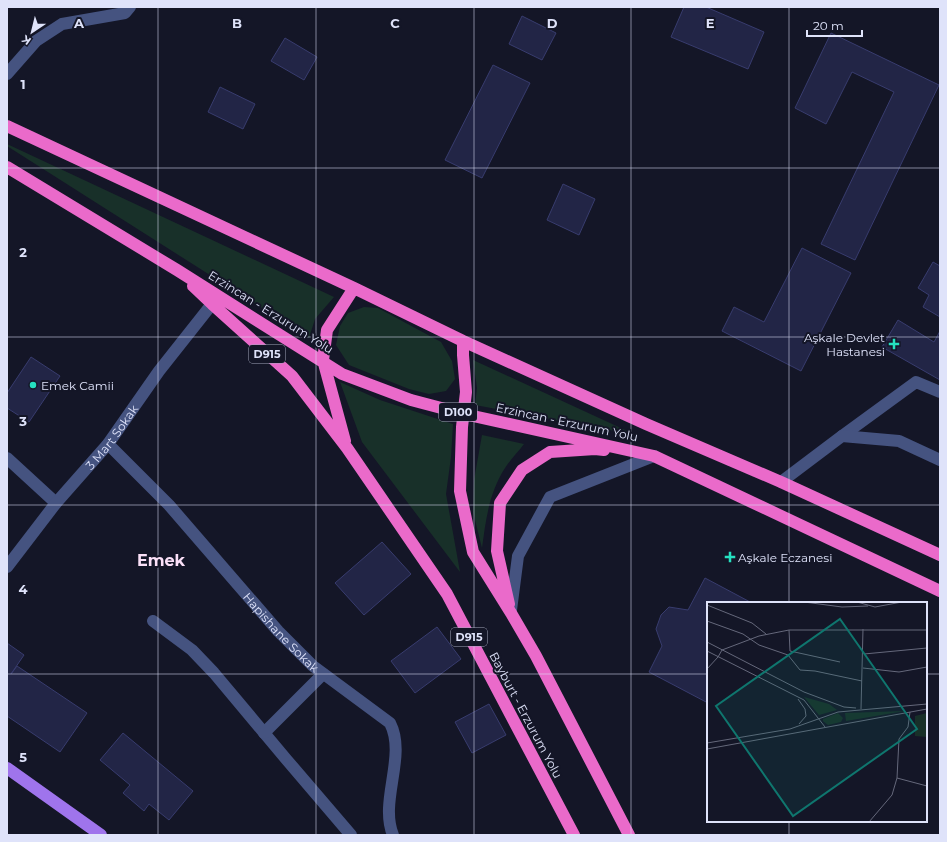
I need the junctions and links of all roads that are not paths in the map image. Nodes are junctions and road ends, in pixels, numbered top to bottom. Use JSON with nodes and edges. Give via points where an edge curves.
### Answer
{"nodes":[{"id":1,"x":130,"y":7,"type":"edge"},
{"id":2,"x":7,"y":74,"type":"edge"},
{"id":3,"x":7,"y":126,"type":"edge"},
{"id":4,"x":7,"y":167,"type":"edge"},
{"id":5,"x":177,"y":270,"type":"junction"},
{"id":6,"x":354,"y":288,"type":"junction"},
{"id":7,"x":212,"y":304,"type":"junction"},
{"id":8,"x":463,"y":341,"type":"junction"},
{"id":9,"x":324,"y":362,"type":"junction"},
{"id":10,"x":940,"y":392,"type":"edge"},
{"id":11,"x":464,"y":414,"type":"junction"},
{"id":12,"x":842,"y":436,"type":"junction"},
{"id":13,"x":108,"y":444,"type":"junction"},
{"id":14,"x":347,"y":448,"type":"junction"},
{"id":15,"x":654,"y":456,"type":"junction"},
{"id":16,"x":7,"y":458,"type":"edge"},
{"id":17,"x":940,"y":460,"type":"edge"},
{"id":18,"x":781,"y":482,"type":"junction"},
{"id":19,"x":56,"y":503,"type":"junction"},
{"id":20,"x":940,"y":555,"type":"edge"},
{"id":21,"x":7,"y":567,"type":"edge"},
{"id":22,"x":940,"y":591,"type":"edge"},
{"id":23,"x":511,"y":613,"type":"junction"},
{"id":24,"x":153,"y":621,"type":"dead end"},
{"id":25,"x":323,"y":674,"type":"junction"},
{"id":26,"x":264,"y":733,"type":"junction"},
{"id":27,"x":7,"y":768,"type":"edge"},
{"id":28,"x":389,"y":833,"type":"edge"},
{"id":29,"x":101,"y":835,"type":"edge"},
{"id":30,"x":351,"y":835,"type":"edge"},
{"id":31,"x":574,"y":835,"type":"edge"},
{"id":32,"x":629,"y":835,"type":"edge"}],
"edges":[{"from":1,"to":2,"type":"street","via":[[125,13],[62,24],[36,41]]},
{"from":3,"to":6,"type":"highway","name":"Erzincan - Erzurum Yolu"},
{"from":4,"to":5,"type":"highway","name":"Erzincan - Erzurum Yolu","number":"D100"},
{"from":5,"to":7,"type":"highway","name":"Bayburt - Erzurum Yolu","number":"D915"},
{"from":5,"to":9,"type":"highway","name":"Erzincan - Erzurum Yolu","number":"D100"},
{"from":6,"to":8,"type":"highway","name":"Erzincan - Erzurum Yolu"},
{"from":6,"to":9,"type":"highway","name":"Bayburt - Erzurum Yolu","via":[[327,330]]},
{"from":7,"to":13,"type":"street","name":"3 Mart Sokak","via":[[159,371]]},
{"from":7,"to":14,"type":"highway","name":"Bayburt - Erzurum Yolu","number":"D915","via":[[292,376]]},
{"from":8,"to":11,"type":"highway","via":[[466,392]]},
{"from":8,"to":18,"type":"highway","name":"Erzincan - Erzurum Yolu"},
{"from":9,"to":11,"type":"highway","name":"Erzincan - Erzurum Yolu","number":"D100","via":[[342,374],[411,400]]},
{"from":9,"to":14,"type":"highway","name":"Bayburt - Erzurum Yolu"},
{"from":10,"to":12,"type":"street","via":[[916,382]]},
{"from":11,"to":15,"type":"highway","name":"Erzincan - Erzurum Yolu","number":"D100"},
{"from":11,"to":23,"type":"highway","via":[[460,490],[473,552]]},
{"from":12,"to":17,"type":"street","via":[[899,441]]},
{"from":12,"to":18,"type":"street"},
{"from":13,"to":19,"type":"street","name":"3 Mart Sokak"},
{"from":13,"to":25,"type":"street","name":"Hapishane Sokak","via":[[169,505],[278,631]]},
{"from":14,"to":31,"type":"highway","name":"Bayburt - Erzurum Yolu","number":"D915","via":[[446,594]]},
{"from":15,"to":22,"type":"highway","name":"Erzincan - Erzurum Yolu","number":"D100"},
{"from":15,"to":23,"type":"street","via":[[550,497],[518,556]]},
{"from":15,"to":23,"type":"highway","via":[[595,449],[550,452],[522,470],[500,504],[497,550]]},
{"from":16,"to":19,"type":"street"},
{"from":18,"to":20,"type":"highway","name":"Erzincan - Erzurum Yolu"},
{"from":19,"to":21,"type":"street","name":"3 Mart Sokak"},
{"from":23,"to":32,"type":"highway"},
{"from":24,"to":26,"type":"street","via":[[192,650]]},
{"from":25,"to":26,"type":"street"},
{"from":25,"to":28,"type":"street","name":"Hapishane Sokak","via":[[390,723],[395,732]]},
{"from":26,"to":30,"type":"street"},
{"from":27,"to":29,"type":"main road"}]}
